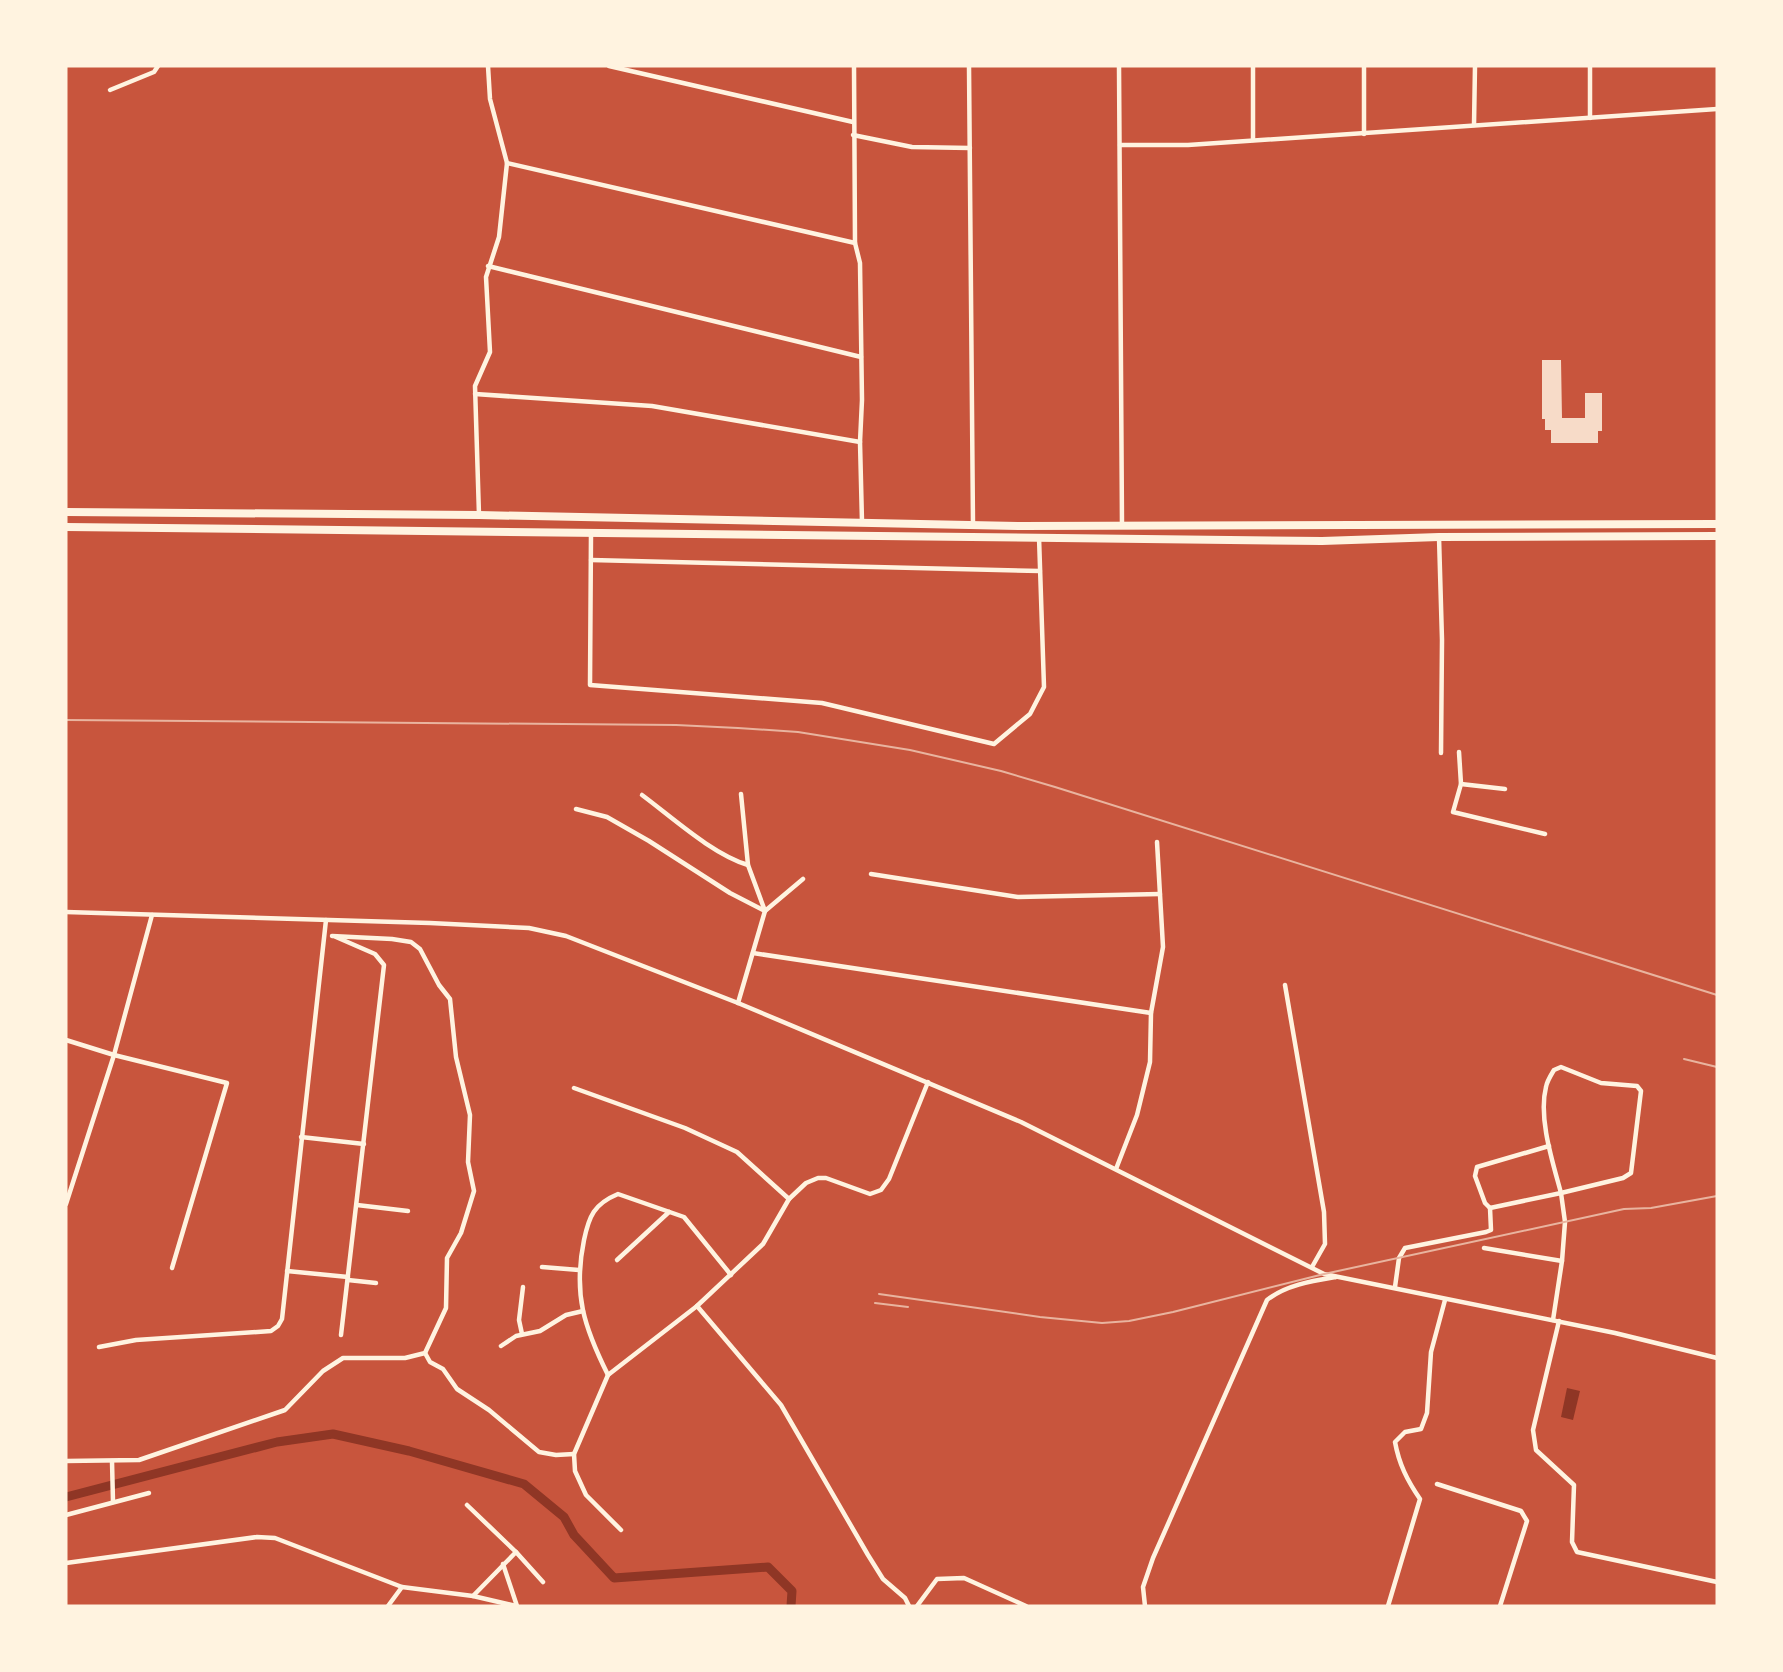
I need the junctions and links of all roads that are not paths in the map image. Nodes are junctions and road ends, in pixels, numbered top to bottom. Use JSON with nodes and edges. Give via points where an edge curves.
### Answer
{"nodes":[{"id":1,"x":158,"y":66,"type":"edge"},
{"id":2,"x":488,"y":66,"type":"edge"},
{"id":3,"x":609,"y":66,"type":"edge"},
{"id":4,"x":854,"y":66,"type":"edge"},
{"id":5,"x":969,"y":66,"type":"edge"},
{"id":6,"x":1119,"y":66,"type":"edge"},
{"id":7,"x":1253,"y":66,"type":"edge"},
{"id":8,"x":1364,"y":66,"type":"edge"},
{"id":9,"x":1475,"y":66,"type":"edge"},
{"id":10,"x":1590,"y":66,"type":"edge"},
{"id":11,"x":110,"y":90,"type":"dead end"},
{"id":12,"x":1717,"y":109,"type":"edge"},
{"id":13,"x":1590,"y":118,"type":"junction"},
{"id":14,"x":853,"y":122,"type":"junction"},
{"id":15,"x":1474,"y":125,"type":"junction"},
{"id":16,"x":1364,"y":134,"type":"junction"},
{"id":17,"x":853,"y":135,"type":"junction"},
{"id":18,"x":1252,"y":140,"type":"junction"},
{"id":19,"x":1120,"y":145,"type":"junction"},
{"id":20,"x":970,"y":148,"type":"junction"},
{"id":21,"x":507,"y":163,"type":"junction"},
{"id":22,"x":855,"y":243,"type":"junction"},
{"id":23,"x":488,"y":266,"type":"junction"},
{"id":24,"x":861,"y":357,"type":"junction"},
{"id":25,"x":475,"y":394,"type":"junction"},
{"id":26,"x":860,"y":442,"type":"junction"},
{"id":27,"x":66,"y":512,"type":"edge"},
{"id":28,"x":479,"y":515,"type":"junction"},
{"id":29,"x":862,"y":522,"type":"junction"},
{"id":30,"x":908,"y":524,"type":"junction"},
{"id":31,"x":1717,"y":524,"type":"edge"},
{"id":32,"x":973,"y":525,"type":"junction"},
{"id":33,"x":1122,"y":526,"type":"junction"},
{"id":34,"x":66,"y":527,"type":"edge"},
{"id":35,"x":591,"y":533,"type":"junction"},
{"id":36,"x":909,"y":536,"type":"junction"},
{"id":37,"x":1717,"y":536,"type":"edge"},
{"id":38,"x":1039,"y":537,"type":"junction"},
{"id":39,"x":1439,"y":537,"type":"junction"},
{"id":40,"x":591,"y":560,"type":"junction"},
{"id":41,"x":1040,"y":571,"type":"junction"},
{"id":42,"x":1459,"y":752,"type":"dead end"},
{"id":43,"x":1441,"y":753,"type":"dead end"},
{"id":44,"x":1461,"y":784,"type":"junction"},
{"id":45,"x":1505,"y":789,"type":"dead end"},
{"id":46,"x":741,"y":794,"type":"dead end"},
{"id":47,"x":642,"y":795,"type":"dead end"},
{"id":48,"x":576,"y":808,"type":"dead end"},
{"id":49,"x":1545,"y":834,"type":"dead end"},
{"id":50,"x":1157,"y":842,"type":"dead end"},
{"id":51,"x":748,"y":865,"type":"junction"},
{"id":52,"x":871,"y":874,"type":"dead end"},
{"id":53,"x":803,"y":879,"type":"dead end"},
{"id":54,"x":1160,"y":894,"type":"junction"},
{"id":55,"x":765,"y":911,"type":"junction"},
{"id":56,"x":66,"y":912,"type":"edge"},
{"id":57,"x":152,"y":915,"type":"junction"},
{"id":58,"x":326,"y":920,"type":"junction"},
{"id":59,"x":325,"y":936,"type":"junction"},
{"id":60,"x":332,"y":936,"type":"junction"},
{"id":61,"x":753,"y":953,"type":"junction"},
{"id":62,"x":1285,"y":985,"type":"dead end"},
{"id":63,"x":738,"y":1003,"type":"junction"},
{"id":64,"x":1151,"y":1013,"type":"junction"},
{"id":65,"x":66,"y":1040,"type":"edge"},
{"id":66,"x":114,"y":1055,"type":"junction"},
{"id":67,"x":928,"y":1082,"type":"junction"},
{"id":68,"x":574,"y":1088,"type":"dead end"},
{"id":69,"x":301,"y":1137,"type":"junction"},
{"id":70,"x":364,"y":1144,"type":"junction"},
{"id":71,"x":1549,"y":1146,"type":"junction"},
{"id":72,"x":1116,"y":1169,"type":"junction"},
{"id":73,"x":1561,"y":1193,"type":"junction"},
{"id":74,"x":789,"y":1199,"type":"junction"},
{"id":75,"x":66,"y":1204,"type":"edge"},
{"id":76,"x":357,"y":1205,"type":"junction"},
{"id":77,"x":1491,"y":1208,"type":"junction"},
{"id":78,"x":408,"y":1211,"type":"dead end"},
{"id":79,"x":669,"y":1212,"type":"junction"},
{"id":80,"x":1484,"y":1248,"type":"dead end"},
{"id":81,"x":617,"y":1260,"type":"dead end"},
{"id":82,"x":1562,"y":1262,"type":"junction"},
{"id":83,"x":542,"y":1267,"type":"dead end"},
{"id":84,"x":1312,"y":1267,"type":"junction"},
{"id":85,"x":172,"y":1268,"type":"dead end"},
{"id":86,"x":579,"y":1270,"type":"junction"},
{"id":87,"x":287,"y":1271,"type":"junction"},
{"id":88,"x":731,"y":1275,"type":"junction"},
{"id":89,"x":1339,"y":1277,"type":"junction"},
{"id":90,"x":348,"y":1279,"type":"junction"},
{"id":91,"x":376,"y":1283,"type":"dead end"},
{"id":92,"x":523,"y":1287,"type":"dead end"},
{"id":93,"x":1395,"y":1287,"type":"junction"},
{"id":94,"x":1445,"y":1300,"type":"junction"},
{"id":95,"x":697,"y":1306,"type":"junction"},
{"id":96,"x":583,"y":1311,"type":"junction"},
{"id":97,"x":1556,"y":1321,"type":"junction"},
{"id":98,"x":522,"y":1334,"type":"junction"},
{"id":99,"x":341,"y":1335,"type":"dead end"},
{"id":100,"x":501,"y":1346,"type":"dead end"},
{"id":101,"x":99,"y":1347,"type":"dead end"},
{"id":102,"x":426,"y":1353,"type":"junction"},
{"id":103,"x":1717,"y":1358,"type":"edge"},
{"id":104,"x":608,"y":1375,"type":"junction"},
{"id":105,"x":574,"y":1454,"type":"junction"},
{"id":106,"x":66,"y":1461,"type":"edge"},
{"id":107,"x":112,"y":1461,"type":"junction"},
{"id":108,"x":1437,"y":1484,"type":"dead end"},
{"id":109,"x":149,"y":1493,"type":"dead end"},
{"id":110,"x":113,"y":1502,"type":"junction"},
{"id":111,"x":467,"y":1505,"type":"dead end"},
{"id":112,"x":66,"y":1515,"type":"edge"},
{"id":113,"x":621,"y":1530,"type":"dead end"},
{"id":114,"x":516,"y":1552,"type":"junction"},
{"id":115,"x":66,"y":1563,"type":"edge"},
{"id":116,"x":503,"y":1564,"type":"junction"},
{"id":117,"x":543,"y":1582,"type":"dead end"},
{"id":118,"x":1717,"y":1582,"type":"edge"},
{"id":119,"x":402,"y":1587,"type":"junction"},
{"id":120,"x":473,"y":1596,"type":"junction"},
{"id":121,"x":388,"y":1606,"type":"edge"},
{"id":122,"x":517,"y":1606,"type":"edge"},
{"id":123,"x":909,"y":1606,"type":"edge"},
{"id":124,"x":917,"y":1606,"type":"edge"},
{"id":125,"x":1026,"y":1606,"type":"edge"},
{"id":126,"x":1145,"y":1606,"type":"edge"},
{"id":127,"x":1388,"y":1606,"type":"edge"},
{"id":128,"x":1500,"y":1606,"type":"edge"}],
"edges":[{"from":1,"to":11,"type":"street","via":[[154,72]]},
{"from":2,"to":21,"type":"street","via":[[490,99]]},
{"from":3,"to":14,"type":"street"},
{"from":4,"to":14,"type":"street"},
{"from":5,"to":20,"type":"street"},
{"from":6,"to":19,"type":"street"},
{"from":7,"to":18,"type":"street"},
{"from":8,"to":16,"type":"street"},
{"from":9,"to":15,"type":"street"},
{"from":10,"to":13,"type":"street"},
{"from":12,"to":13,"type":"street"},
{"from":13,"to":15,"type":"street"},
{"from":14,"to":17,"type":"street"},
{"from":15,"to":16,"type":"street"},
{"from":16,"to":18,"type":"street"},
{"from":17,"to":20,"type":"street","via":[[912,147]]},
{"from":17,"to":22,"type":"street"},
{"from":18,"to":19,"type":"street","via":[[1188,146]]},
{"from":19,"to":33,"type":"street"},
{"from":20,"to":32,"type":"street"},
{"from":21,"to":22,"type":"street"},
{"from":21,"to":23,"type":"street","via":[[499,237]]},
{"from":22,"to":24,"type":"street","via":[[860,263]]},
{"from":23,"to":24,"type":"street"},
{"from":23,"to":25,"type":"street","via":[[490,352],[476,382]]},
{"from":24,"to":26,"type":"street"},
{"from":25,"to":26,"type":"street","via":[[652,406]]},
{"from":25,"to":28,"type":"street"},
{"from":26,"to":29,"type":"street"},
{"from":27,"to":28,"type":"main road"},
{"from":28,"to":29,"type":"main road"},
{"from":29,"to":30,"type":"main road"},
{"from":30,"to":32,"type":"main road"},
{"from":30,"to":36,"type":"main road"},
{"from":31,"to":33,"type":"main road"},
{"from":32,"to":33,"type":"main road"},
{"from":34,"to":35,"type":"main road"},
{"from":35,"to":36,"type":"main road"},
{"from":35,"to":40,"type":"street"},
{"from":36,"to":38,"type":"main road"},
{"from":37,"to":39,"type":"main road"},
{"from":38,"to":39,"type":"main road","via":[[1322,541]]},
{"from":38,"to":41,"type":"street"},
{"from":39,"to":43,"type":"street"},
{"from":40,"to":41,"type":"street"},
{"from":40,"to":41,"type":"street","via":[[590,685],[822,703],[994,744],[1030,714],[1044,687]]},
{"from":42,"to":44,"type":"street"},
{"from":44,"to":45,"type":"street"},
{"from":44,"to":49,"type":"street","via":[[1453,812]]},
{"from":46,"to":51,"type":"street"},
{"from":47,"to":51,"type":"street","via":[[713,848]]},
{"from":48,"to":55,"type":"street","via":[[607,817]]},
{"from":50,"to":54,"type":"street"},
{"from":51,"to":55,"type":"street"},
{"from":52,"to":54,"type":"street","via":[[1018,897]]},
{"from":53,"to":55,"type":"street"},
{"from":54,"to":64,"type":"street","via":[[1163,947]]},
{"from":55,"to":61,"type":"street"},
{"from":56,"to":57,"type":"street"},
{"from":57,"to":58,"type":"street"},
{"from":57,"to":66,"type":"street"},
{"from":58,"to":59,"type":"street"},
{"from":58,"to":63,"type":"street","via":[[529,928],[584,942]]},
{"from":59,"to":60,"type":"street"},
{"from":59,"to":69,"type":"street"},
{"from":60,"to":70,"type":"street","via":[[375,954],[384,965]]},
{"from":60,"to":102,"type":"street","via":[[411,942],[420,949],[450,999],[456,1057],[470,1115],[468,1162],[474,1191],[461,1233],[447,1258],[446,1308]]},
{"from":61,"to":63,"type":"street"},
{"from":61,"to":64,"type":"street"},
{"from":62,"to":84,"type":"street","via":[[1324,1212],[1325,1244]]},
{"from":63,"to":67,"type":"street"},
{"from":64,"to":72,"type":"street","via":[[1150,1062],[1137,1115]]},
{"from":65,"to":66,"type":"street"},
{"from":66,"to":75,"type":"street"},
{"from":66,"to":85,"type":"street","via":[[227,1083]]},
{"from":67,"to":72,"type":"street"},
{"from":67,"to":74,"type":"street","via":[[881,1190],[865,1193],[818,1178]]},
{"from":68,"to":74,"type":"street","via":[[685,1128],[737,1152]]},
{"from":69,"to":70,"type":"street"},
{"from":69,"to":87,"type":"street"},
{"from":70,"to":76,"type":"street"},
{"from":71,"to":73,"type":"street"},
{"from":71,"to":73,"type":"street","via":[[1545,1088],[1554,1070],[1561,1067],[1601,1083],[1637,1086],[1641,1091],[1631,1173]]},
{"from":71,"to":77,"type":"street","via":[[1477,1167],[1474,1176]]},
{"from":72,"to":84,"type":"street"},
{"from":73,"to":77,"type":"street"},
{"from":73,"to":82,"type":"street","via":[[1565,1222]]},
{"from":74,"to":88,"type":"street","via":[[764,1244]]},
{"from":76,"to":78,"type":"street"},
{"from":76,"to":90,"type":"street"},
{"from":77,"to":93,"type":"street","via":[[1491,1230],[1405,1248],[1399,1258]]},
{"from":79,"to":81,"type":"street"},
{"from":79,"to":86,"type":"street","via":[[618,1194],[602,1201],[588,1220]]},
{"from":79,"to":88,"type":"street","via":[[684,1217]]},
{"from":80,"to":82,"type":"street"},
{"from":82,"to":97,"type":"street"},
{"from":83,"to":86,"type":"street"},
{"from":84,"to":89,"type":"street"},
{"from":86,"to":96,"type":"street"},
{"from":87,"to":90,"type":"street"},
{"from":87,"to":101,"type":"street","via":[[282,1319],[271,1331],[136,1340]]},
{"from":88,"to":95,"type":"street"},
{"from":89,"to":93,"type":"street"},
{"from":89,"to":126,"type":"street","via":[[1312,1281],[1278,1292],[1267,1300],[1153,1558],[1143,1587]]},
{"from":90,"to":91,"type":"street"},
{"from":90,"to":99,"type":"street"},
{"from":92,"to":98,"type":"street","via":[[519,1320]]},
{"from":93,"to":94,"type":"street"},
{"from":94,"to":97,"type":"street"},
{"from":94,"to":127,"type":"street","via":[[1431,1352],[1427,1413],[1421,1429],[1405,1432],[1395,1442],[1405,1478],[1420,1499]]},
{"from":95,"to":104,"type":"street"},
{"from":95,"to":123,"type":"street","via":[[781,1405],[883,1579]]},
{"from":96,"to":98,"type":"street","via":[[566,1315],[540,1331]]},
{"from":96,"to":104,"type":"street"},
{"from":97,"to":103,"type":"street"},
{"from":97,"to":118,"type":"street","via":[[1533,1430],[1536,1450],[1574,1485],[1572,1542],[1577,1552]]},
{"from":98,"to":100,"type":"street"},
{"from":102,"to":105,"type":"street","via":[[457,1389],[539,1452]]},
{"from":102,"to":107,"type":"street","via":[[405,1358],[343,1358],[322,1371],[285,1410],[139,1460]]},
{"from":104,"to":105,"type":"street"},
{"from":105,"to":113,"type":"street","via":[[575,1471],[586,1494]]},
{"from":106,"to":107,"type":"street"},
{"from":107,"to":110,"type":"street"},
{"from":108,"to":128,"type":"street","via":[[1521,1511],[1527,1521]]},
{"from":109,"to":110,"type":"street"},
{"from":110,"to":112,"type":"street"},
{"from":111,"to":114,"type":"street"},
{"from":114,"to":116,"type":"street"},
{"from":114,"to":117,"type":"street"},
{"from":115,"to":119,"type":"street","via":[[257,1537],[275,1538]]},
{"from":116,"to":120,"type":"street"},
{"from":116,"to":122,"type":"street"},
{"from":119,"to":120,"type":"street"},
{"from":119,"to":121,"type":"street"},
{"from":120,"to":122,"type":"street"},
{"from":124,"to":125,"type":"street","via":[[937,1579],[964,1578]]}]}
